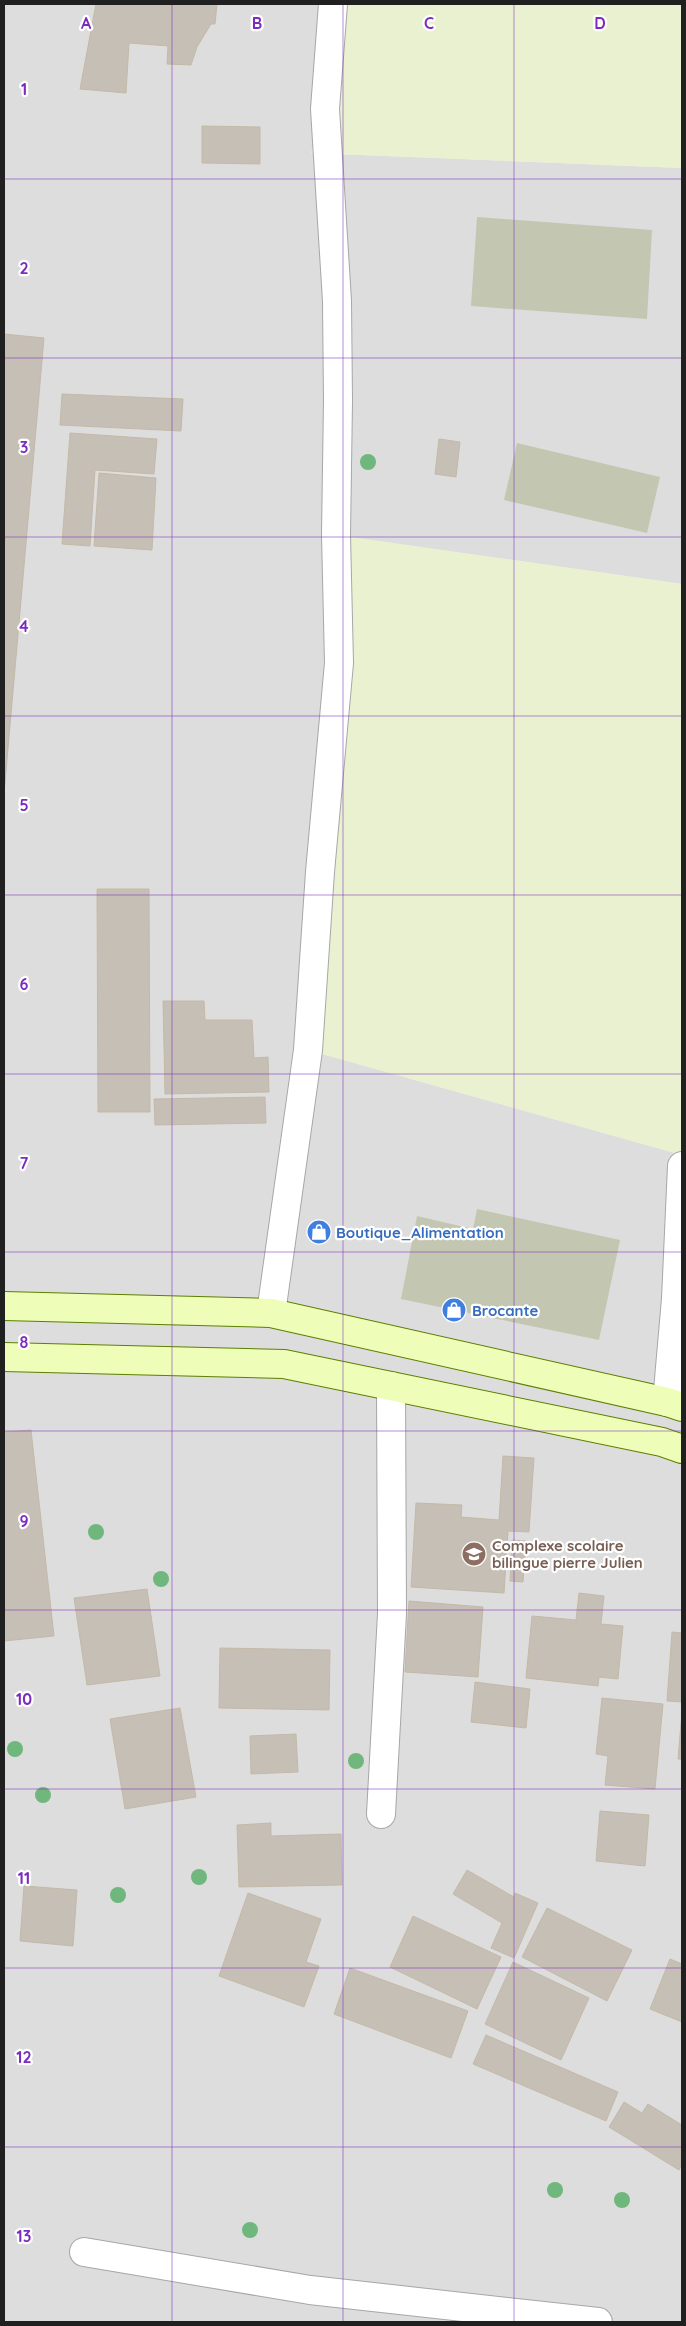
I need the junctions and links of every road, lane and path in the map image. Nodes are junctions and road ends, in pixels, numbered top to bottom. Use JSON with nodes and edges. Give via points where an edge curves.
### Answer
{"nodes":[{"id":1,"x":333,"y":4,"type":"edge"},
{"id":2,"x":682,"y":1166,"type":"edge"},
{"id":3,"x":4,"y":1306,"type":"edge"},
{"id":4,"x":271,"y":1313,"type":"junction"},
{"id":5,"x":4,"y":1357,"type":"edge"},
{"id":6,"x":391,"y":1386,"type":"junction"},
{"id":7,"x":675,"y":1404,"type":"edge"},
{"id":8,"x":682,"y":1449,"type":"edge"},
{"id":9,"x":381,"y":1814,"type":"dead end"},
{"id":10,"x":84,"y":2252,"type":"dead end"},
{"id":11,"x":598,"y":2322,"type":"edge"}],
"edges":[{"from":1,"to":4,"type":"street","via":[[325,109],[337,301],[339,663],[308,1050]]},
{"from":2,"to":7,"type":"street"},
{"from":3,"to":4,"type":"main road"},
{"from":4,"to":7,"type":"main road"},
{"from":5,"to":6,"type":"main road","via":[[284,1364]]},
{"from":6,"to":8,"type":"main road","via":[[662,1442]]},
{"from":6,"to":9,"type":"street","via":[[392,1614]]},
{"from":10,"to":11,"type":"street","via":[[310,2290]]}]}
